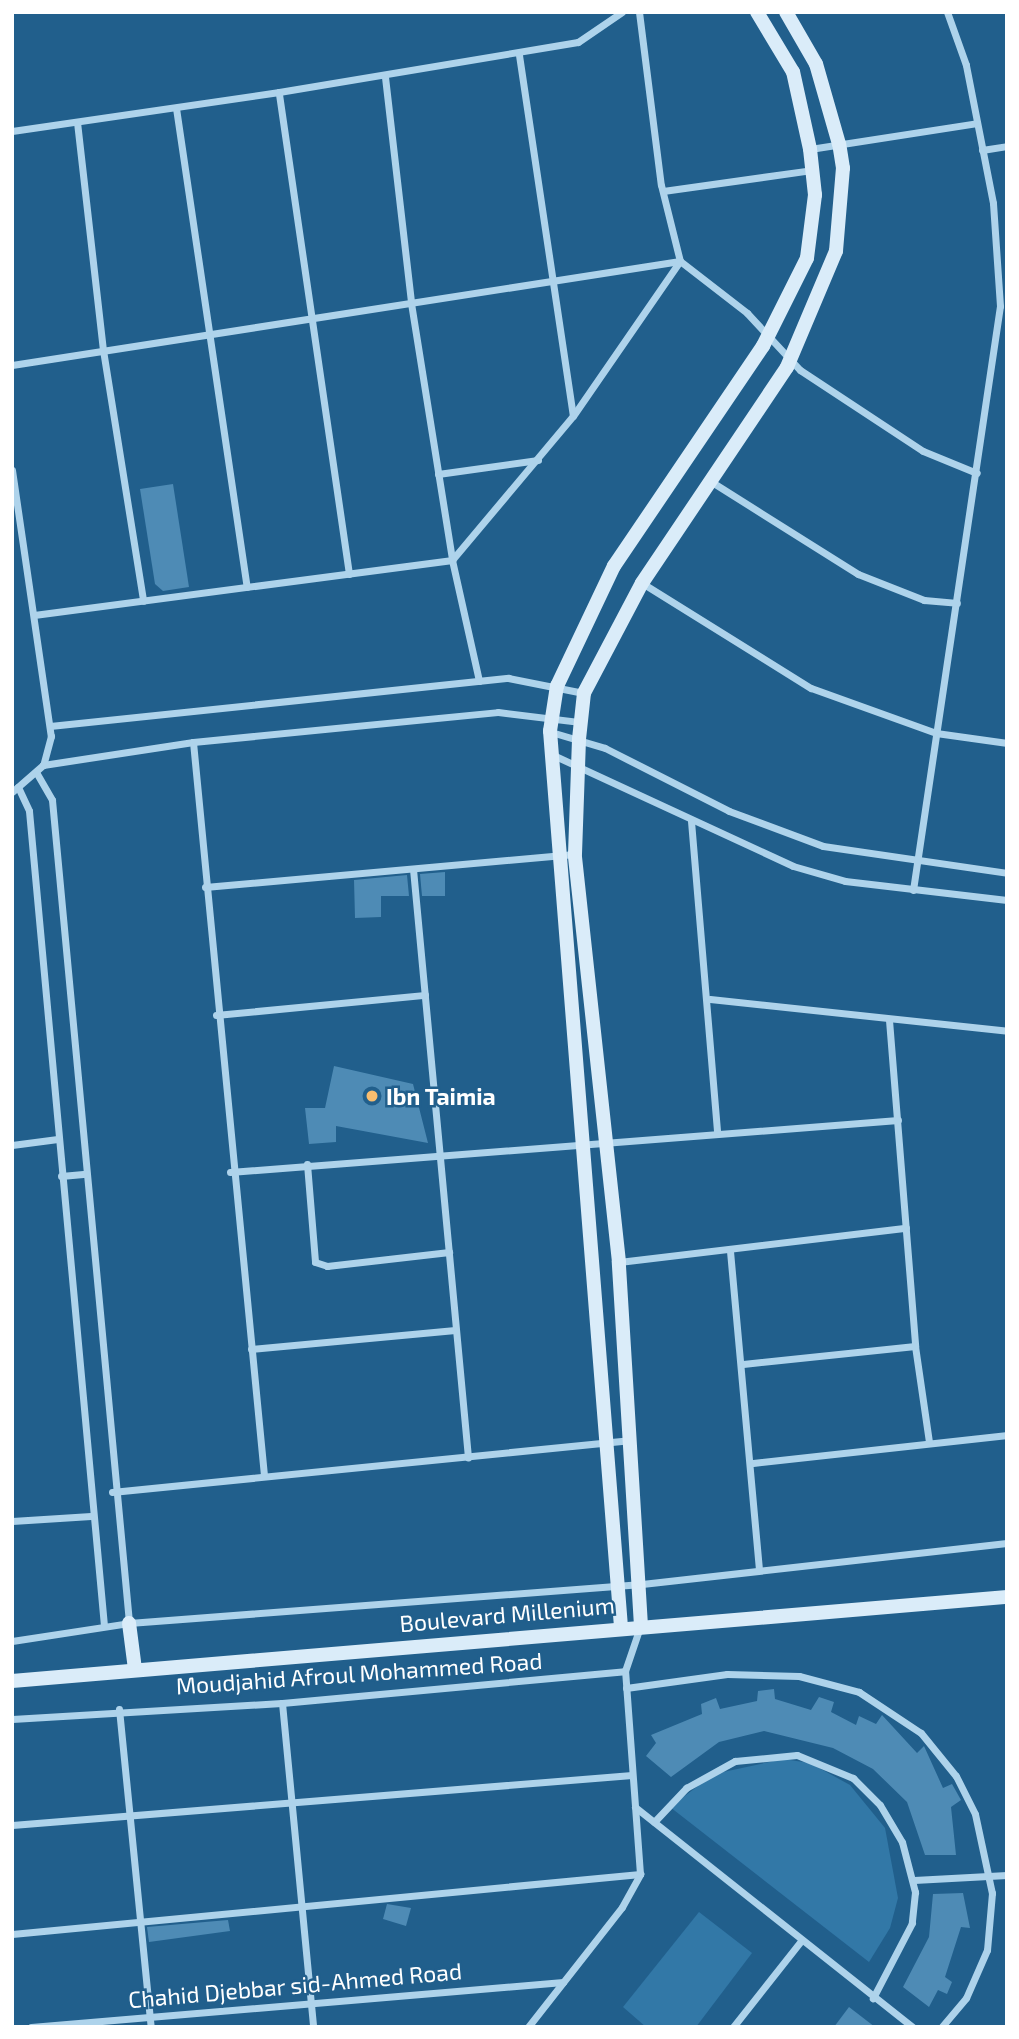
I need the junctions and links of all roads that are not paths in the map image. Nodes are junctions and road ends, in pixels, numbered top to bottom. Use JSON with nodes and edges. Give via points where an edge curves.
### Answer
{"nodes":[{"id":1,"x":621,"y":12,"type":"edge"},
{"id":2,"x":639,"y":12,"type":"edge"},
{"id":3,"x":757,"y":12,"type":"edge"},
{"id":4,"x":786,"y":12,"type":"edge"},
{"id":5,"x":947,"y":12,"type":"edge"},
{"id":6,"x":519,"y":54,"type":"junction"},
{"id":7,"x":385,"y":77,"type":"junction"},
{"id":8,"x":279,"y":92,"type":"junction"},
{"id":9,"x":176,"y":108,"type":"junction"},
{"id":10,"x":77,"y":122,"type":"junction"},
{"id":11,"x":976,"y":123,"type":"junction"},
{"id":12,"x":12,"y":131,"type":"edge"},
{"id":13,"x":838,"y":144,"type":"junction"},
{"id":14,"x":1007,"y":146,"type":"edge"},
{"id":15,"x":810,"y":149,"type":"junction"},
{"id":16,"x":982,"y":150,"type":"junction"},
{"id":17,"x":812,"y":170,"type":"junction"},
{"id":18,"x":663,"y":191,"type":"junction"},
{"id":19,"x":680,"y":261,"type":"junction"},
{"id":20,"x":552,"y":281,"type":"junction"},
{"id":21,"x":411,"y":303,"type":"junction"},
{"id":22,"x":312,"y":318,"type":"junction"},
{"id":23,"x":206,"y":335,"type":"junction"},
{"id":24,"x":769,"y":335,"type":"junction"},
{"id":25,"x":103,"y":351,"type":"junction"},
{"id":26,"x":791,"y":359,"type":"junction"},
{"id":27,"x":12,"y":365,"type":"edge"},
{"id":28,"x":573,"y":416,"type":"junction"},
{"id":29,"x":539,"y":460,"type":"junction"},
{"id":30,"x":12,"y":470,"type":"edge"},
{"id":31,"x":977,"y":473,"type":"junction"},
{"id":32,"x":438,"y":474,"type":"junction"},
{"id":33,"x":715,"y":484,"type":"junction"},
{"id":34,"x":452,"y":560,"type":"junction"},
{"id":35,"x":349,"y":574,"type":"junction"},
{"id":36,"x":642,"y":583,"type":"junction"},
{"id":37,"x":247,"y":587,"type":"junction"},
{"id":38,"x":143,"y":601,"type":"junction"},
{"id":39,"x":957,"y":603,"type":"junction"},
{"id":40,"x":34,"y":615,"type":"junction"},
{"id":41,"x":478,"y":681,"type":"junction"},
{"id":42,"x":556,"y":686,"type":"junction"},
{"id":43,"x":584,"y":693,"type":"junction"},
{"id":44,"x":551,"y":714,"type":"junction"},
{"id":45,"x":580,"y":722,"type":"junction"},
{"id":46,"x":50,"y":726,"type":"junction"},
{"id":47,"x":550,"y":732,"type":"junction"},
{"id":48,"x":936,"y":733,"type":"junction"},
{"id":49,"x":579,"y":739,"type":"junction"},
{"id":50,"x":193,"y":742,"type":"junction"},
{"id":51,"x":1007,"y":743,"type":"edge"},
{"id":52,"x":549,"y":754,"type":"junction"},
{"id":53,"x":578,"y":763,"type":"junction"},
{"id":54,"x":43,"y":765,"type":"junction"},
{"id":55,"x":36,"y":772,"type":"junction"},
{"id":56,"x":15,"y":789,"type":"edge"},
{"id":57,"x":691,"y":821,"type":"junction"},
{"id":58,"x":575,"y":854,"type":"junction"},
{"id":59,"x":556,"y":856,"type":"junction"},
{"id":60,"x":917,"y":862,"type":"junction"},
{"id":61,"x":413,"y":869,"type":"junction"},
{"id":62,"x":1007,"y":873,"type":"edge"},
{"id":63,"x":205,"y":887,"type":"junction"},
{"id":64,"x":913,"y":890,"type":"junction"},
{"id":65,"x":1007,"y":900,"type":"edge"},
{"id":66,"x":425,"y":995,"type":"junction"},
{"id":67,"x":710,"y":999,"type":"junction"},
{"id":68,"x":216,"y":1015,"type":"junction"},
{"id":69,"x":890,"y":1020,"type":"junction"},
{"id":70,"x":1007,"y":1031,"type":"edge"},
{"id":71,"x":898,"y":1120,"type":"junction"},
{"id":72,"x":717,"y":1133,"type":"junction"},
{"id":73,"x":58,"y":1139,"type":"junction"},
{"id":74,"x":605,"y":1143,"type":"junction"},
{"id":75,"x":12,"y":1144,"type":"edge"},
{"id":76,"x":579,"y":1145,"type":"junction"},
{"id":77,"x":441,"y":1159,"type":"junction"},
{"id":78,"x":307,"y":1164,"type":"junction"},
{"id":79,"x":230,"y":1172,"type":"junction"},
{"id":80,"x":86,"y":1174,"type":"junction"},
{"id":81,"x":61,"y":1177,"type":"junction"},
{"id":82,"x":906,"y":1228,"type":"junction"},
{"id":83,"x":730,"y":1251,"type":"junction"},
{"id":84,"x":449,"y":1252,"type":"junction"},
{"id":85,"x":619,"y":1262,"type":"junction"},
{"id":86,"x":455,"y":1330,"type":"junction"},
{"id":87,"x":915,"y":1346,"type":"junction"},
{"id":88,"x":251,"y":1349,"type":"junction"},
{"id":89,"x":743,"y":1364,"type":"junction"},
{"id":90,"x":1007,"y":1435,"type":"edge"},
{"id":91,"x":632,"y":1440,"type":"junction"},
{"id":92,"x":929,"y":1442,"type":"junction"},
{"id":93,"x":608,"y":1444,"type":"junction"},
{"id":94,"x":468,"y":1457,"type":"junction"},
{"id":95,"x":753,"y":1463,"type":"junction"},
{"id":96,"x":264,"y":1476,"type":"junction"},
{"id":97,"x":112,"y":1492,"type":"junction"},
{"id":98,"x":91,"y":1516,"type":"junction"},
{"id":99,"x":12,"y":1521,"type":"edge"},
{"id":100,"x":1007,"y":1543,"type":"edge"},
{"id":101,"x":758,"y":1569,"type":"junction"},
{"id":102,"x":642,"y":1584,"type":"junction"},
{"id":103,"x":621,"y":1585,"type":"junction"},
{"id":104,"x":1007,"y":1597,"type":"edge"},
{"id":105,"x":129,"y":1623,"type":"junction"},
{"id":106,"x":104,"y":1626,"type":"junction"},
{"id":107,"x":641,"y":1626,"type":"junction"},
{"id":108,"x":621,"y":1627,"type":"junction"},
{"id":109,"x":12,"y":1641,"type":"edge"},
{"id":110,"x":628,"y":1651,"type":"junction"},
{"id":111,"x":135,"y":1669,"type":"junction"},
{"id":112,"x":625,"y":1671,"type":"junction"},
{"id":113,"x":12,"y":1681,"type":"edge"},
{"id":114,"x":626,"y":1688,"type":"junction"},
{"id":115,"x":282,"y":1703,"type":"junction"},
{"id":116,"x":120,"y":1709,"type":"junction"},
{"id":117,"x":12,"y":1719,"type":"edge"},
{"id":118,"x":632,"y":1775,"type":"junction"},
{"id":119,"x":292,"y":1806,"type":"junction"},
{"id":120,"x":635,"y":1807,"type":"junction"},
{"id":121,"x":128,"y":1818,"type":"junction"},
{"id":122,"x":654,"y":1822,"type":"junction"},
{"id":123,"x":12,"y":1825,"type":"edge"},
{"id":124,"x":639,"y":1874,"type":"junction"},
{"id":125,"x":1007,"y":1875,"type":"edge"},
{"id":126,"x":990,"y":1877,"type":"junction"},
{"id":127,"x":914,"y":1880,"type":"junction"},
{"id":128,"x":303,"y":1905,"type":"junction"},
{"id":129,"x":140,"y":1922,"type":"junction"},
{"id":130,"x":12,"y":1934,"type":"edge"},
{"id":131,"x":801,"y":1941,"type":"junction"},
{"id":132,"x":563,"y":1982,"type":"junction"},
{"id":133,"x":873,"y":1998,"type":"junction"},
{"id":134,"x":313,"y":2000,"type":"junction"},
{"id":135,"x":150,"y":2015,"type":"junction"},
{"id":136,"x":31,"y":2027,"type":"edge"},
{"id":137,"x":151,"y":2027,"type":"edge"},
{"id":138,"x":313,"y":2027,"type":"edge"},
{"id":139,"x":528,"y":2027,"type":"edge"},
{"id":140,"x":733,"y":2027,"type":"edge"},
{"id":141,"x":913,"y":2027,"type":"edge"},
{"id":142,"x":942,"y":2027,"type":"edge"}],
"edges":[{"from":1,"to":6,"type":"street","via":[[578,42]]},
{"from":2,"to":18,"type":"street"},
{"from":3,"to":15,"type":"main road","via":[[793,72]]},
{"from":4,"to":13,"type":"main road","via":[[816,64]]},
{"from":5,"to":11,"type":"street"},
{"from":6,"to":7,"type":"street"},
{"from":6,"to":20,"type":"street"},
{"from":7,"to":8,"type":"street"},
{"from":7,"to":21,"type":"street"},
{"from":8,"to":9,"type":"street"},
{"from":8,"to":22,"type":"street"},
{"from":9,"to":10,"type":"street"},
{"from":9,"to":23,"type":"street"},
{"from":10,"to":12,"type":"street"},
{"from":10,"to":25,"type":"street"},
{"from":11,"to":13,"type":"street"},
{"from":11,"to":16,"type":"street"},
{"from":13,"to":15,"type":"street"},
{"from":13,"to":26,"type":"main road","via":[[843,168],[836,251]]},
{"from":14,"to":16,"type":"street"},
{"from":15,"to":17,"type":"main road"},
{"from":16,"to":31,"type":"street","via":[[997,236],[1000,306]]},
{"from":17,"to":18,"type":"street"},
{"from":17,"to":24,"type":"main road","via":[[807,258]]},
{"from":18,"to":19,"type":"street"},
{"from":19,"to":20,"type":"street"},
{"from":19,"to":24,"type":"street"},
{"from":19,"to":28,"type":"street"},
{"from":20,"to":21,"type":"street"},
{"from":20,"to":28,"type":"street"},
{"from":21,"to":22,"type":"street"},
{"from":21,"to":32,"type":"street"},
{"from":22,"to":23,"type":"street"},
{"from":22,"to":35,"type":"street"},
{"from":23,"to":25,"type":"street"},
{"from":23,"to":37,"type":"street"},
{"from":24,"to":26,"type":"street"},
{"from":24,"to":42,"type":"main road","via":[[614,566]]},
{"from":25,"to":27,"type":"street"},
{"from":25,"to":38,"type":"street"},
{"from":26,"to":31,"type":"street","via":[[923,451]]},
{"from":26,"to":33,"type":"main road"},
{"from":28,"to":29,"type":"street"},
{"from":29,"to":32,"type":"street"},
{"from":29,"to":34,"type":"street"},
{"from":30,"to":40,"type":"street"},
{"from":31,"to":39,"type":"street"},
{"from":32,"to":34,"type":"street"},
{"from":33,"to":36,"type":"main road"},
{"from":33,"to":39,"type":"street","via":[[859,574],[925,600]]},
{"from":34,"to":35,"type":"street"},
{"from":34,"to":41,"type":"street"},
{"from":35,"to":37,"type":"street"},
{"from":36,"to":43,"type":"main road"},
{"from":36,"to":48,"type":"street","via":[[764,664],[862,709]]},
{"from":37,"to":38,"type":"street"},
{"from":38,"to":40,"type":"street"},
{"from":39,"to":48,"type":"street"},
{"from":40,"to":46,"type":"street"},
{"from":41,"to":42,"type":"street","via":[[523,678]]},
{"from":41,"to":46,"type":"street"},
{"from":42,"to":43,"type":"street"},
{"from":42,"to":44,"type":"main road"},
{"from":43,"to":45,"type":"main road"},
{"from":44,"to":45,"type":"street"},
{"from":44,"to":47,"type":"main road"},
{"from":44,"to":50,"type":"street","via":[[498,712]]},
{"from":45,"to":49,"type":"main road"},
{"from":46,"to":54,"type":"street"},
{"from":47,"to":49,"type":"street"},
{"from":47,"to":52,"type":"main road"},
{"from":48,"to":51,"type":"street"},
{"from":48,"to":60,"type":"street"},
{"from":49,"to":53,"type":"main road"},
{"from":49,"to":60,"type":"street","via":[[766,827],[842,851]]},
{"from":50,"to":54,"type":"street"},
{"from":50,"to":63,"type":"street"},
{"from":52,"to":53,"type":"street"},
{"from":52,"to":59,"type":"main road"},
{"from":53,"to":57,"type":"street"},
{"from":53,"to":58,"type":"main road"},
{"from":54,"to":55,"type":"street"},
{"from":55,"to":56,"type":"street"},
{"from":55,"to":80,"type":"street","via":[[52,800]]},
{"from":56,"to":73,"type":"street","via":[[29,811]]},
{"from":57,"to":64,"type":"street","via":[[819,874]]},
{"from":57,"to":67,"type":"street"},
{"from":58,"to":59,"type":"street"},
{"from":58,"to":74,"type":"main road"},
{"from":59,"to":61,"type":"street"},
{"from":59,"to":76,"type":"main road"},
{"from":60,"to":62,"type":"street"},
{"from":60,"to":64,"type":"street"},
{"from":61,"to":63,"type":"street"},
{"from":61,"to":66,"type":"street"},
{"from":63,"to":68,"type":"street"},
{"from":64,"to":65,"type":"street"},
{"from":66,"to":68,"type":"street"},
{"from":66,"to":77,"type":"street"},
{"from":67,"to":69,"type":"street"},
{"from":67,"to":72,"type":"street"},
{"from":68,"to":79,"type":"street"},
{"from":69,"to":70,"type":"street"},
{"from":69,"to":71,"type":"street"},
{"from":71,"to":72,"type":"street"},
{"from":71,"to":82,"type":"street"},
{"from":72,"to":74,"type":"street"},
{"from":73,"to":75,"type":"street"},
{"from":73,"to":81,"type":"street"},
{"from":74,"to":76,"type":"street"},
{"from":74,"to":85,"type":"main road"},
{"from":76,"to":77,"type":"street"},
{"from":76,"to":93,"type":"main road"},
{"from":77,"to":78,"type":"street"},
{"from":77,"to":84,"type":"street"},
{"from":78,"to":79,"type":"street"},
{"from":78,"to":84,"type":"street","via":[[316,1262],[327,1266]]},
{"from":79,"to":88,"type":"street"},
{"from":80,"to":81,"type":"street"},
{"from":80,"to":97,"type":"street"},
{"from":81,"to":98,"type":"street"},
{"from":82,"to":83,"type":"street"},
{"from":82,"to":87,"type":"street"},
{"from":83,"to":85,"type":"street"},
{"from":83,"to":89,"type":"street"},
{"from":84,"to":86,"type":"street"},
{"from":85,"to":91,"type":"main road"},
{"from":86,"to":88,"type":"street"},
{"from":86,"to":94,"type":"street"},
{"from":87,"to":89,"type":"street"},
{"from":87,"to":92,"type":"street"},
{"from":88,"to":96,"type":"street"},
{"from":89,"to":95,"type":"street"},
{"from":90,"to":92,"type":"street"},
{"from":91,"to":93,"type":"street"},
{"from":91,"to":102,"type":"main road"},
{"from":92,"to":95,"type":"street"},
{"from":93,"to":94,"type":"street"},
{"from":93,"to":103,"type":"main road"},
{"from":94,"to":96,"type":"street"},
{"from":95,"to":101,"type":"street"},
{"from":96,"to":97,"type":"street"},
{"from":97,"to":105,"type":"street"},
{"from":98,"to":99,"type":"street"},
{"from":98,"to":106,"type":"street"},
{"from":100,"to":101,"type":"street"},
{"from":101,"to":102,"type":"street"},
{"from":102,"to":103,"type":"street"},
{"from":102,"to":107,"type":"main road"},
{"from":103,"to":105,"type":"street"},
{"from":103,"to":108,"type":"main road"},
{"from":104,"to":107,"type":"main road","name":"Boulevard Millenium"},
{"from":105,"to":106,"type":"street"},
{"from":105,"to":111,"type":"main road"},
{"from":106,"to":109,"type":"street"},
{"from":107,"to":108,"type":"main road","name":"Boulevard Millenium"},
{"from":107,"to":110,"type":"street"},
{"from":108,"to":110,"type":"street"},
{"from":108,"to":111,"type":"main road","name":"Boulevard Millenium"},
{"from":110,"to":112,"type":"street"},
{"from":111,"to":113,"type":"main road","name":"Boulevard Millenium"},
{"from":112,"to":114,"type":"street"},
{"from":112,"to":115,"type":"street","name":"Moudjahid Afroul Mohammed Road"},
{"from":114,"to":118,"type":"street"},
{"from":114,"to":126,"type":"street","via":[[727,1674],[799,1676],[839,1684],[894,1710],[956,1776],[975,1814]]},
{"from":115,"to":116,"type":"street","name":"Moudjahid Afroul Mohammed Road"},
{"from":115,"to":119,"type":"street"},
{"from":116,"to":117,"type":"street","name":"Moudjahid Afroul Mohammed Road"},
{"from":116,"to":121,"type":"street"},
{"from":118,"to":119,"type":"street"},
{"from":118,"to":120,"type":"street"},
{"from":119,"to":121,"type":"street"},
{"from":119,"to":128,"type":"street"},
{"from":120,"to":122,"type":"street"},
{"from":120,"to":124,"type":"street"},
{"from":121,"to":123,"type":"street"},
{"from":121,"to":129,"type":"street"},
{"from":122,"to":127,"type":"street","via":[[712,1770],[766,1755],[797,1755],[853,1778],[880,1805]]},
{"from":122,"to":131,"type":"street"},
{"from":124,"to":128,"type":"street"},
{"from":124,"to":132,"type":"street","via":[[622,1908]]},
{"from":125,"to":126,"type":"street"},
{"from":126,"to":127,"type":"street"},
{"from":126,"to":142,"type":"street","via":[[987,1950],[966,1998]]},
{"from":127,"to":133,"type":"street","via":[[912,1923]]},
{"from":128,"to":129,"type":"street"},
{"from":128,"to":134,"type":"street"},
{"from":129,"to":130,"type":"street"},
{"from":129,"to":135,"type":"street"},
{"from":131,"to":133,"type":"street"},
{"from":131,"to":140,"type":"street"},
{"from":132,"to":134,"type":"street","name":"Chahid Djebbar sid-Ahmed Road"},
{"from":132,"to":139,"type":"street"},
{"from":133,"to":141,"type":"street"},
{"from":134,"to":135,"type":"street","name":"Chahid Djebbar sid-Ahmed Road"},
{"from":134,"to":138,"type":"street"},
{"from":135,"to":136,"type":"street","name":"Chahid Djebbar sid-Ahmed Road"},
{"from":135,"to":137,"type":"street"}]}
